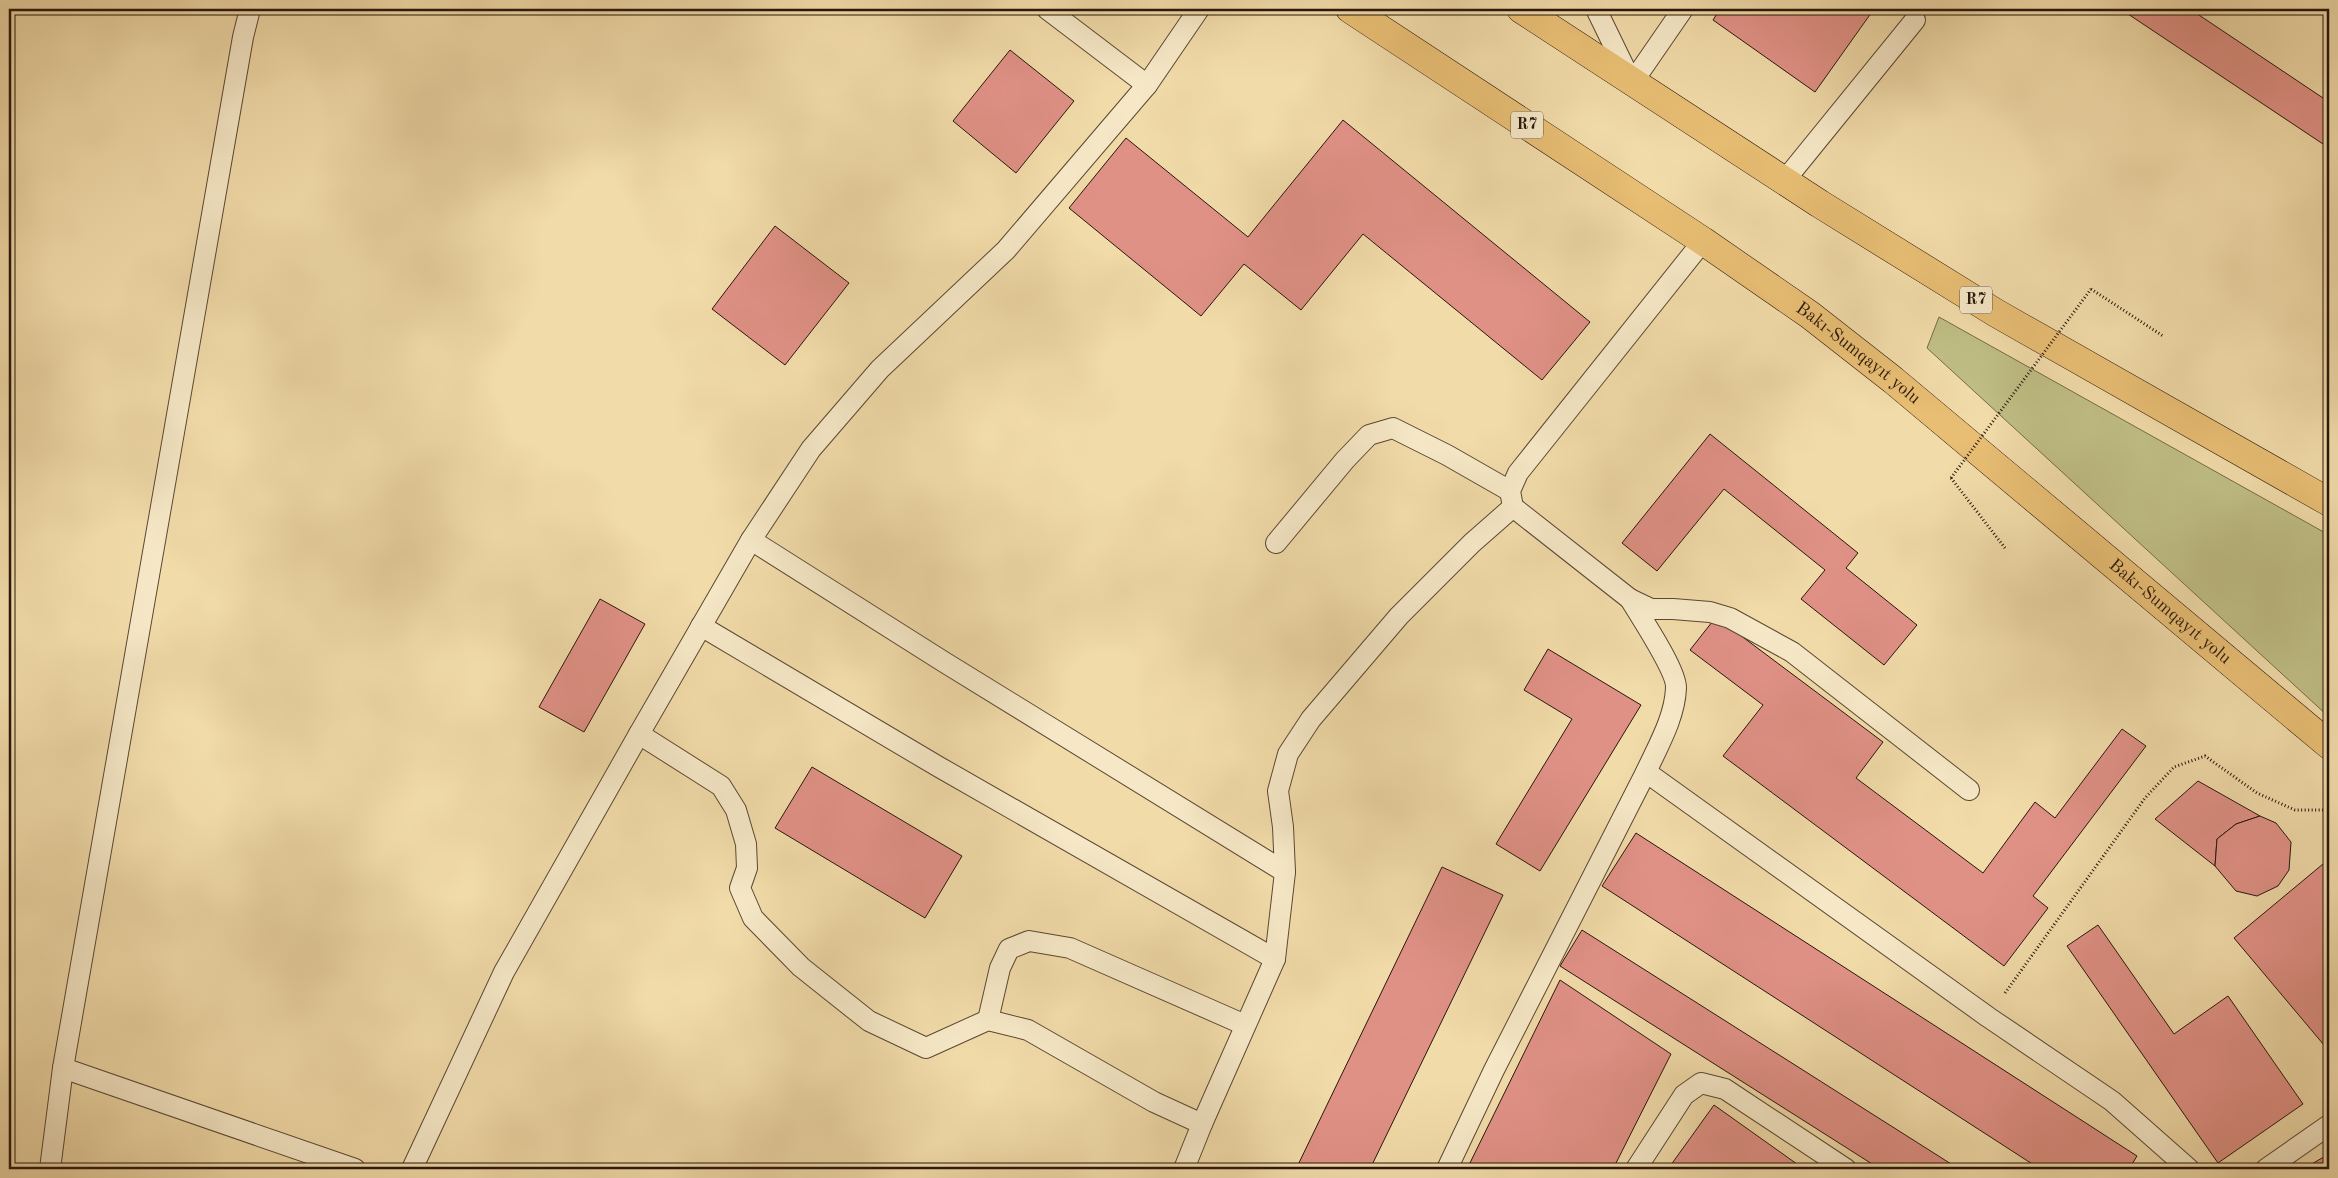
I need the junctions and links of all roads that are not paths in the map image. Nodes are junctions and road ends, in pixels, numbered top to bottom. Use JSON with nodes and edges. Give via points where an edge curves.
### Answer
{"nodes":[{"id":1,"x":250,"y":9,"type":"edge"},
{"id":2,"x":1047,"y":9,"type":"edge"},
{"id":3,"x":1199,"y":9,"type":"edge"},
{"id":4,"x":1350,"y":9,"type":"edge"},
{"id":5,"x":1521,"y":9,"type":"edge"},
{"id":6,"x":1596,"y":9,"type":"edge"},
{"id":7,"x":1683,"y":9,"type":"edge"},
{"id":8,"x":1915,"y":20,"type":"dead end"},
{"id":9,"x":1632,"y":82,"type":"junction"},
{"id":10,"x":1147,"y":84,"type":"junction"},
{"id":11,"x":1785,"y":180,"type":"junction"},
{"id":12,"x":1703,"y":241,"type":"junction"},
{"id":13,"x":1512,"y":499,"type":"junction"},
{"id":14,"x":2329,"y":502,"type":"edge"},
{"id":15,"x":751,"y":540,"type":"junction"},
{"id":16,"x":1276,"y":543,"type":"dead end"},
{"id":17,"x":1630,"y":599,"type":"junction"},
{"id":18,"x":701,"y":626,"type":"junction"},
{"id":19,"x":639,"y":734,"type":"junction"},
{"id":20,"x":2329,"y":745,"type":"edge"},
{"id":21,"x":1646,"y":772,"type":"junction"},
{"id":22,"x":1969,"y":790,"type":"dead end"},
{"id":23,"x":1285,"y":872,"type":"junction"},
{"id":24,"x":1275,"y":959,"type":"junction"},
{"id":25,"x":988,"y":1020,"type":"junction"},
{"id":26,"x":1245,"y":1025,"type":"junction"},
{"id":27,"x":63,"y":1068,"type":"junction"},
{"id":28,"x":1202,"y":1124,"type":"junction"},
{"id":29,"x":2329,"y":1125,"type":"edge"},
{"id":30,"x":50,"y":1169,"type":"edge"},
{"id":31,"x":354,"y":1169,"type":"edge"},
{"id":32,"x":412,"y":1169,"type":"edge"},
{"id":33,"x":1184,"y":1169,"type":"edge"},
{"id":34,"x":1447,"y":1169,"type":"edge"},
{"id":35,"x":1636,"y":1169,"type":"edge"},
{"id":36,"x":1846,"y":1169,"type":"edge"},
{"id":37,"x":2189,"y":1169,"type":"edge"},
{"id":38,"x":2266,"y":1169,"type":"edge"}],
"edges":[{"from":1,"to":27,"type":"lane"},
{"from":2,"to":10,"type":"lane"},
{"from":3,"to":10,"type":"lane"},
{"from":4,"to":12,"type":"highway","name":"Bakı-Sumqayıt yolu","number":"R7"},
{"from":5,"to":9,"type":"highway","number":"R7"},
{"from":6,"to":9,"type":"lane"},
{"from":7,"to":9,"type":"lane"},
{"from":8,"to":11,"type":"lane"},
{"from":9,"to":11,"type":"highway","number":"R7"},
{"from":10,"to":15,"type":"lane","via":[[1006,250],[867,383],[810,449]]},
{"from":11,"to":14,"type":"highway","number":"R7","via":[[1996,313]]},
{"from":12,"to":13,"type":"lane","via":[[1518,473]]},
{"from":12,"to":20,"type":"highway","name":"Bakı-Sumqayıt yolu","number":"R7","via":[[1810,315],[1893,380]]},
{"from":13,"to":16,"type":"lane","via":[[1447,455],[1393,428],[1368,436]]},
{"from":13,"to":17,"type":"lane"},
{"from":13,"to":23,"type":"lane","via":[[1400,616],[1311,719],[1288,754],[1278,791]]},
{"from":15,"to":18,"type":"lane"},
{"from":15,"to":23,"type":"lane"},
{"from":17,"to":21,"type":"lane","via":[[1664,657],[1676,687],[1672,713]]},
{"from":17,"to":22,"type":"lane","via":[[1651,609],[1710,612],[1730,618],[1792,652]]},
{"from":18,"to":19,"type":"lane"},
{"from":18,"to":24,"type":"lane","via":[[939,767]]},
{"from":19,"to":25,"type":"lane","via":[[721,786],[736,810],[746,844],[747,868],[740,888],[753,918],[801,967],[869,1021],[926,1048]]},
{"from":19,"to":32,"type":"lane","via":[[504,972]]},
{"from":21,"to":34,"type":"lane"},
{"from":21,"to":37,"type":"lane","via":[[1988,1017],[2112,1101]]},
{"from":23,"to":24,"type":"lane"},
{"from":24,"to":26,"type":"lane"},
{"from":25,"to":26,"type":"lane","via":[[1000,968],[1009,949],[1029,942],[1070,948]]},
{"from":25,"to":28,"type":"lane","via":[[1028,1030],[1154,1102]]},
{"from":26,"to":28,"type":"lane"},
{"from":27,"to":30,"type":"lane"},
{"from":27,"to":31,"type":"lane"},
{"from":28,"to":33,"type":"lane"},
{"from":29,"to":38,"type":"lane"},
{"from":35,"to":36,"type":"lane","via":[[1684,1094],[1701,1083],[1725,1089]]}]}
